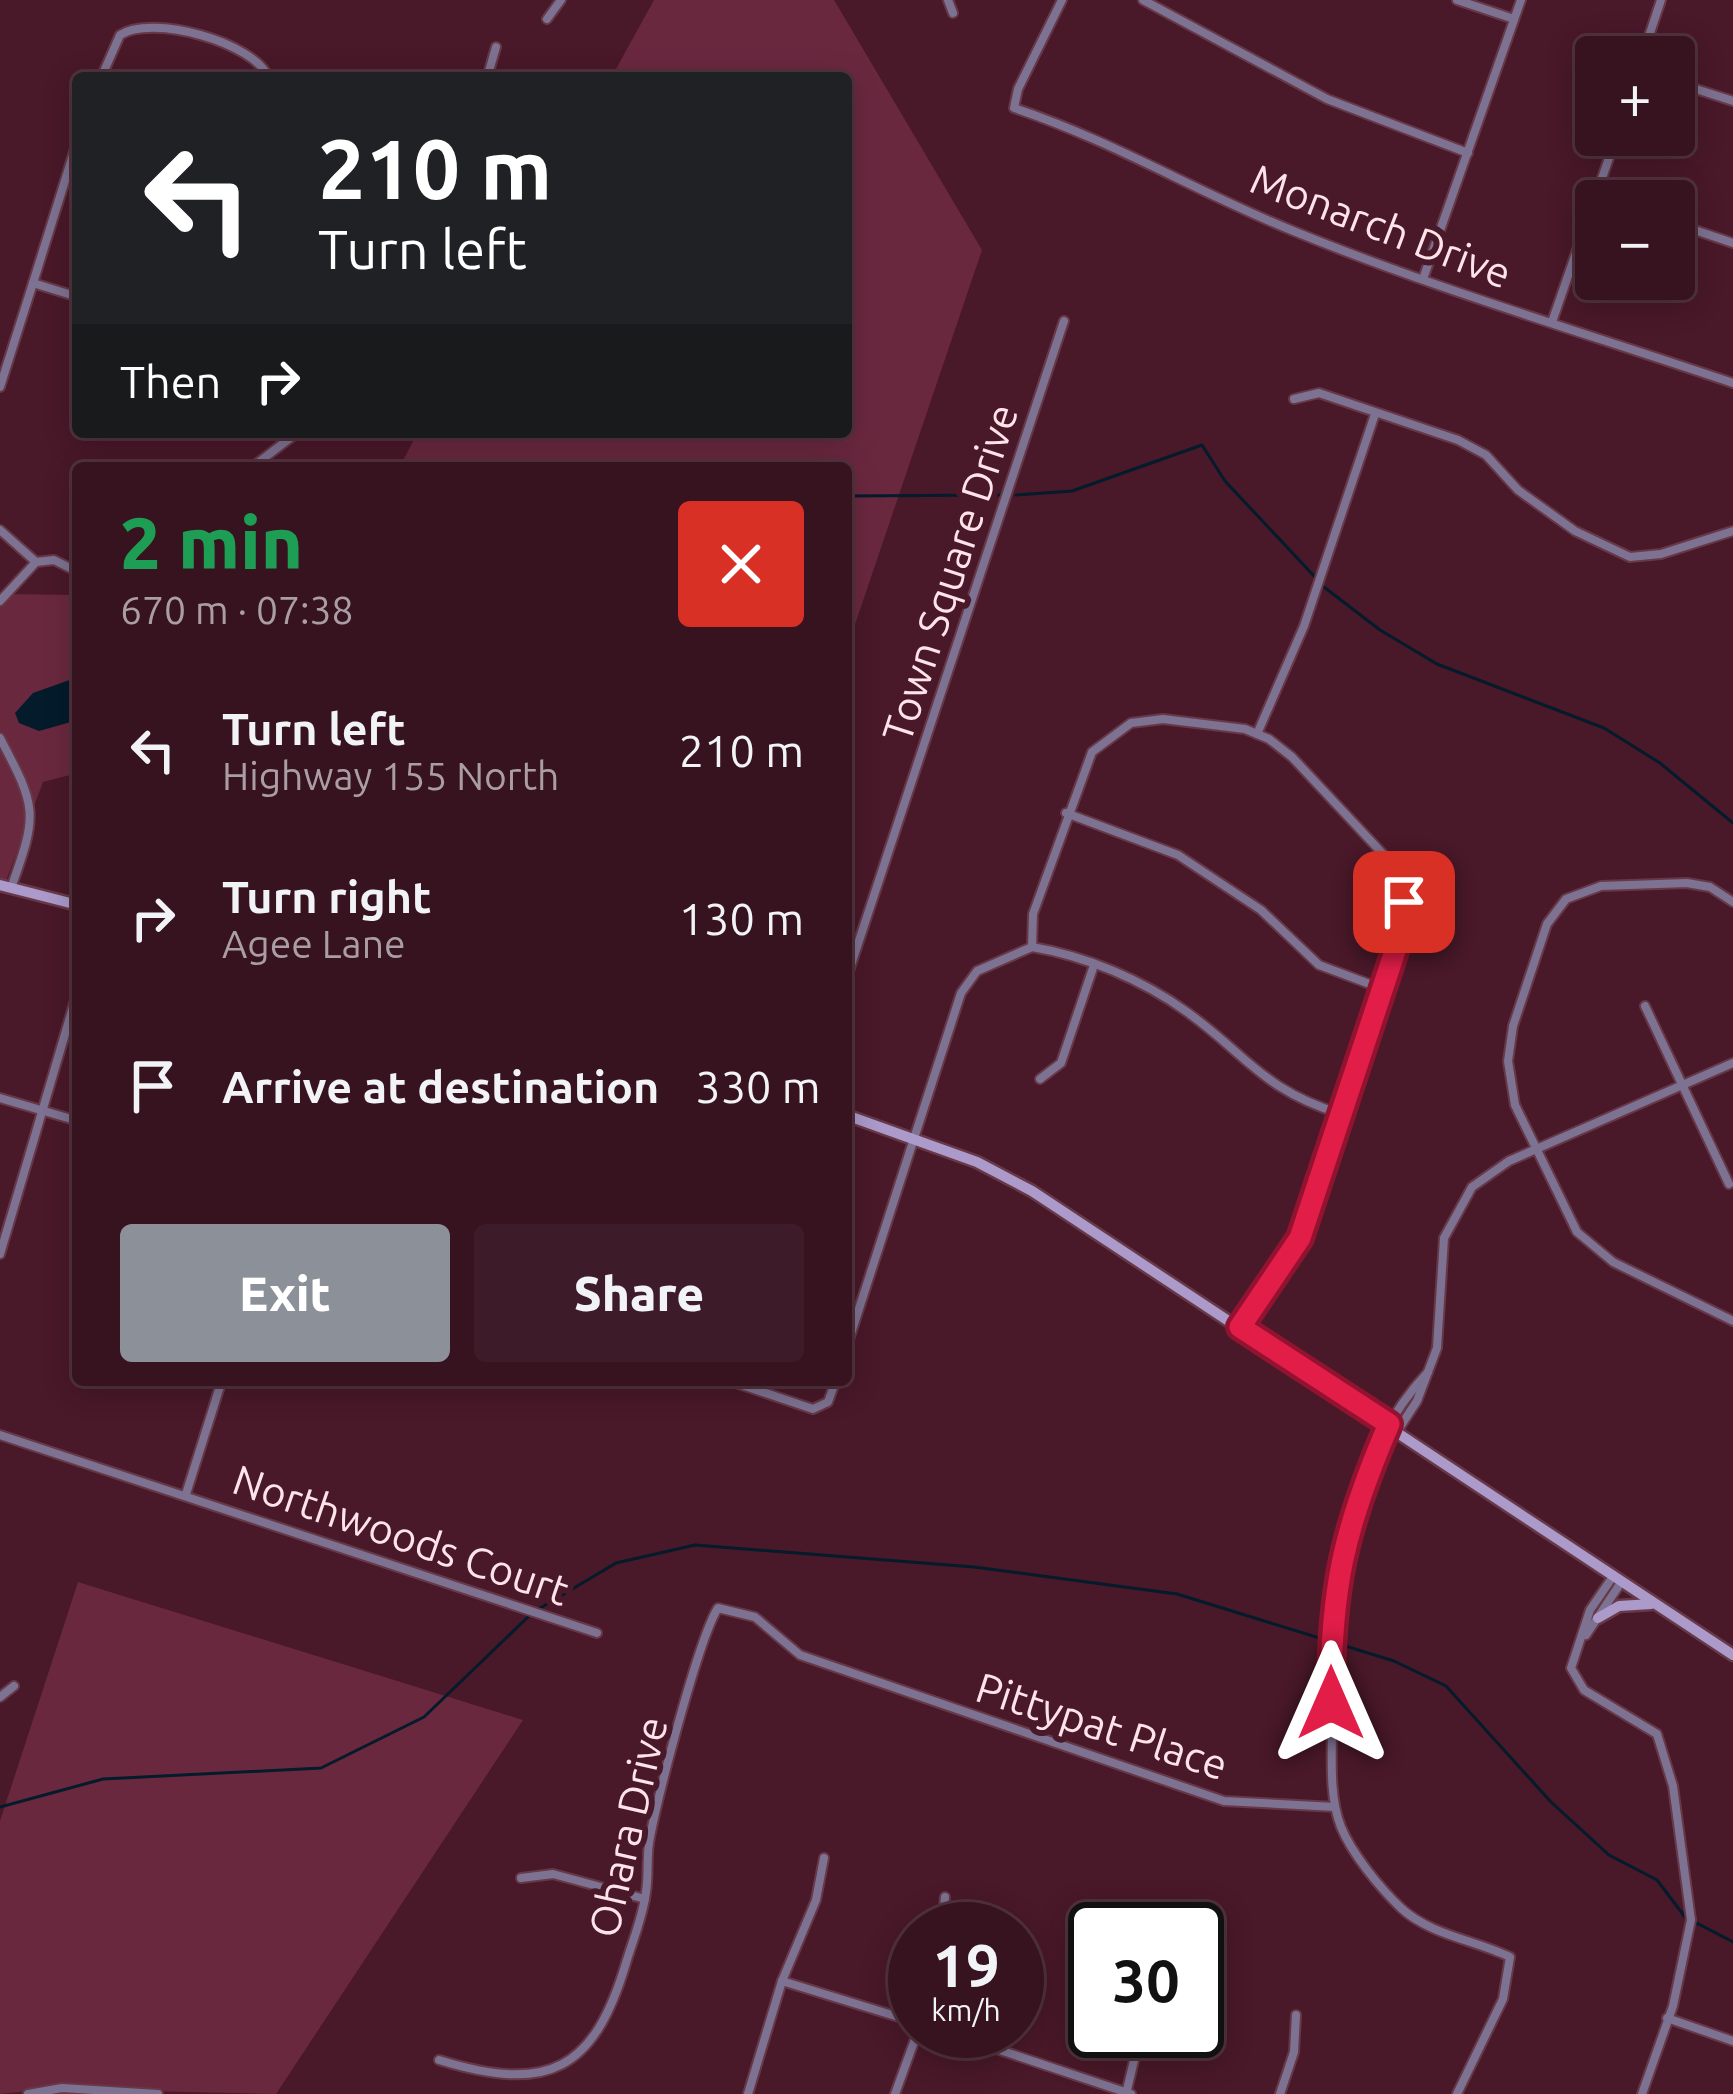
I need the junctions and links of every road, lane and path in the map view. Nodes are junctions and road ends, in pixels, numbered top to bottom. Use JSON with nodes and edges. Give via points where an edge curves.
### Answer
{"nodes":[{"id":1,"x":561,"y":0,"type":"edge"},
{"id":2,"x":948,"y":0,"type":"edge"},
{"id":3,"x":1062,"y":0,"type":"edge"},
{"id":4,"x":1144,"y":0,"type":"edge"},
{"id":5,"x":1457,"y":0,"type":"edge"},
{"id":6,"x":1521,"y":0,"type":"edge"},
{"id":7,"x":1661,"y":0,"type":"edge"},
{"id":8,"x":953,"y":14,"type":"dead end"},
{"id":9,"x":547,"y":19,"type":"dead end"},
{"id":10,"x":1514,"y":20,"type":"junction"},
{"id":11,"x":1649,"y":36,"type":"edge"},
{"id":12,"x":496,"y":47,"type":"dead end"},
{"id":13,"x":104,"y":72,"type":"edge"},
{"id":14,"x":265,"y":72,"type":"edge"},
{"id":15,"x":489,"y":72,"type":"edge"},
{"id":16,"x":1695,"y":89,"type":"edge"},
{"id":17,"x":1733,"y":101,"type":"edge"},
{"id":18,"x":1468,"y":154,"type":"junction"},
{"id":19,"x":72,"y":158,"type":"edge"},
{"id":20,"x":1695,"y":230,"type":"edge"},
{"id":21,"x":1733,"y":242,"type":"edge"},
{"id":22,"x":1575,"y":265,"type":"edge"},
{"id":23,"x":1423,"y":279,"type":"junction"},
{"id":24,"x":33,"y":283,"type":"junction"},
{"id":25,"x":72,"y":295,"type":"edge"},
{"id":26,"x":1064,"y":321,"type":"dead end"},
{"id":27,"x":1552,"y":322,"type":"junction"},
{"id":28,"x":1733,"y":382,"type":"edge"},
{"id":29,"x":0,"y":387,"type":"edge"},
{"id":30,"x":1294,"y":399,"type":"dead end"},
{"id":31,"x":1375,"y":414,"type":"junction"},
{"id":32,"x":290,"y":438,"type":"edge"},
{"id":33,"x":259,"y":462,"type":"edge"},
{"id":34,"x":0,"y":530,"type":"edge"},
{"id":35,"x":1733,"y":531,"type":"edge"},
{"id":36,"x":36,"y":562,"type":"junction"},
{"id":37,"x":72,"y":569,"type":"edge"},
{"id":38,"x":0,"y":601,"type":"edge"},
{"id":39,"x":1257,"y":734,"type":"junction"},
{"id":40,"x":0,"y":737,"type":"edge"},
{"id":41,"x":1066,"y":813,"type":"junction"},
{"id":42,"x":5,"y":887,"type":"edge"},
{"id":43,"x":1733,"y":902,"type":"edge"},
{"id":44,"x":72,"y":904,"type":"edge"},
{"id":45,"x":1032,"y":947,"type":"junction"},
{"id":46,"x":852,"y":962,"type":"edge"},
{"id":47,"x":1094,"y":965,"type":"junction"},
{"id":48,"x":1383,"y":989,"type":"junction"},
{"id":49,"x":1645,"y":1006,"type":"dead end"},
{"id":50,"x":72,"y":1012,"type":"edge"},
{"id":51,"x":1733,"y":1063,"type":"edge"},
{"id":52,"x":1040,"y":1079,"type":"dead end"},
{"id":53,"x":1684,"y":1084,"type":"junction"},
{"id":54,"x":0,"y":1098,"type":"edge"},
{"id":55,"x":44,"y":1112,"type":"junction"},
{"id":56,"x":1341,"y":1114,"type":"junction"},
{"id":57,"x":852,"y":1116,"type":"edge"},
{"id":58,"x":72,"y":1119,"type":"edge"},
{"id":59,"x":910,"y":1139,"type":"junction"},
{"id":60,"x":1534,"y":1150,"type":"junction"},
{"id":61,"x":1729,"y":1184,"type":"dead end"},
{"id":62,"x":0,"y":1254,"type":"edge"},
{"id":63,"x":1733,"y":1321,"type":"edge"},
{"id":64,"x":1240,"y":1327,"type":"junction"},
{"id":65,"x":852,"y":1329,"type":"edge"},
{"id":66,"x":221,"y":1386,"type":"edge"},
{"id":67,"x":745,"y":1386,"type":"edge"},
{"id":68,"x":834,"y":1386,"type":"edge"},
{"id":69,"x":1394,"y":1427,"type":"junction"},
{"id":70,"x":0,"y":1435,"type":"edge"},
{"id":71,"x":186,"y":1494,"type":"junction"},
{"id":72,"x":1618,"y":1578,"type":"junction"},
{"id":73,"x":1659,"y":1605,"type":"junction"},
{"id":74,"x":1598,"y":1618,"type":"junction"},
{"id":75,"x":597,"y":1633,"type":"dead end"},
{"id":76,"x":1581,"y":1641,"type":"junction"},
{"id":77,"x":1733,"y":1655,"type":"edge"},
{"id":78,"x":854,"y":1675,"type":"joint"},
{"id":79,"x":14,"y":1686,"type":"dead end"},
{"id":80,"x":0,"y":1697,"type":"edge"},
{"id":81,"x":1335,"y":1807,"type":"junction"},
{"id":82,"x":824,"y":1858,"type":"dead end"},
{"id":83,"x":521,"y":1878,"type":"dead end"},
{"id":84,"x":945,"y":1897,"type":"dead end"},
{"id":85,"x":645,"y":1899,"type":"junction"},
{"id":86,"x":945,"y":1902,"type":"edge"},
{"id":87,"x":782,"y":1981,"type":"junction"},
{"id":88,"x":888,"y":2014,"type":"edge"},
{"id":89,"x":1296,"y":2015,"type":"dead end"},
{"id":90,"x":1667,"y":2018,"type":"junction"},
{"id":91,"x":1733,"y":2041,"type":"edge"},
{"id":92,"x":908,"y":2058,"type":"edge"},
{"id":93,"x":1022,"y":2058,"type":"edge"},
{"id":94,"x":1135,"y":2058,"type":"edge"},
{"id":95,"x":440,"y":2060,"type":"dead end"},
{"id":96,"x":28,"y":2094,"type":"edge"},
{"id":97,"x":158,"y":2094,"type":"edge"},
{"id":98,"x":748,"y":2094,"type":"edge"},
{"id":99,"x":895,"y":2094,"type":"edge"},
{"id":100,"x":1128,"y":2094,"type":"edge"},
{"id":101,"x":1280,"y":2094,"type":"edge"},
{"id":102,"x":1457,"y":2094,"type":"edge"},
{"id":103,"x":1642,"y":2094,"type":"edge"}],
"edges":[{"from":1,"to":9,"type":"street"},
{"from":2,"to":8,"type":"street"},
{"from":3,"to":23,"type":"street","name":"Monarch Drive","via":[[1014,108]]},
{"from":4,"to":18,"type":"street","via":[[1327,99]]},
{"from":5,"to":10,"type":"street"},
{"from":6,"to":10,"type":"street"},
{"from":7,"to":11,"type":"street"},
{"from":10,"to":18,"type":"street"},
{"from":12,"to":15,"type":"street"},
{"from":13,"to":14,"type":"street","via":[[120,35],[146,24],[233,49]]},
{"from":16,"to":17,"type":"street"},
{"from":18,"to":23,"type":"street"},
{"from":19,"to":24,"type":"street"},
{"from":20,"to":21,"type":"street"},
{"from":22,"to":27,"type":"street"},
{"from":23,"to":27,"type":"street","name":"Monarch Drive"},
{"from":24,"to":25,"type":"street"},
{"from":24,"to":29,"type":"street"},
{"from":26,"to":46,"type":"street","name":"Town Square Drive"},
{"from":27,"to":28,"type":"street","name":"Monarch Drive"},
{"from":30,"to":31,"type":"street","via":[[1319,394]]},
{"from":31,"to":35,"type":"street","via":[[1486,454],[1518,490],[1608,550],[1661,554]]},
{"from":31,"to":39,"type":"street","via":[[1304,626]]},
{"from":32,"to":33,"type":"street"},
{"from":34,"to":36,"type":"street"},
{"from":36,"to":37,"type":"street"},
{"from":36,"to":38,"type":"street"},
{"from":39,"to":41,"type":"street","via":[[1208,722],[1132,723],[1092,752]]},
{"from":39,"to":48,"type":"street","via":[[1292,757],[1396,876],[1402,930]]},
{"from":40,"to":42,"type":"street","via":[[29,792],[33,824]]},
{"from":41,"to":45,"type":"street","via":[[1033,914]]},
{"from":41,"to":48,"type":"street","via":[[1178,855],[1261,910],[1319,965]]},
{"from":42,"to":44,"type":"main road"},
{"from":43,"to":60,"type":"street","via":[[1694,884],[1601,886],[1556,910],[1508,1061]]},
{"from":45,"to":47,"type":"street"},
{"from":45,"to":59,"type":"street","via":[[977,971],[961,993]]},
{"from":47,"to":52,"type":"street","via":[[1061,1063]]},
{"from":47,"to":56,"type":"street","via":[[1191,1015],[1278,1089]]},
{"from":48,"to":56,"type":"street"},
{"from":49,"to":53,"type":"street"},
{"from":50,"to":55,"type":"street"},
{"from":51,"to":53,"type":"street"},
{"from":53,"to":60,"type":"street"},
{"from":53,"to":61,"type":"street"},
{"from":54,"to":55,"type":"street"},
{"from":55,"to":58,"type":"street"},
{"from":55,"to":62,"type":"street"},
{"from":56,"to":64,"type":"street","via":[[1300,1238]]},
{"from":57,"to":59,"type":"main road"},
{"from":59,"to":64,"type":"main road","via":[[1014,1180]]},
{"from":59,"to":65,"type":"street"},
{"from":60,"to":63,"type":"street","via":[[1589,1245]]},
{"from":60,"to":69,"type":"street","via":[[1485,1175],[1451,1218],[1440,1257],[1441,1333]]},
{"from":64,"to":69,"type":"main road"},
{"from":66,"to":71,"type":"street"},
{"from":67,"to":68,"type":"street","via":[[813,1409],[828,1402]]},
{"from":69,"to":72,"type":"main road"},
{"from":69,"to":81,"type":"street","via":[[1348,1527],[1332,1606]]},
{"from":70,"to":71,"type":"street","name":"Northwoods Court"},
{"from":71,"to":75,"type":"street","name":"Northwoods Court"},
{"from":72,"to":73,"type":"main road"},
{"from":72,"to":74,"type":"street"},
{"from":72,"to":76,"type":"street","via":[[1590,1610]]},
{"from":73,"to":74,"type":"main road","via":[[1630,1603]]},
{"from":73,"to":77,"type":"main road"},
{"from":74,"to":76,"type":"street"},
{"from":76,"to":90,"type":"street","via":[[1571,1668],[1576,1681],[1658,1734],[1673,1786],[1691,1920]]},
{"from":78,"to":81,"type":"street","name":"Pittypat Place","via":[[1224,1801]]},
{"from":78,"to":85,"type":"street","name":"Ohara Drive","via":[[800,1655],[755,1617],[718,1608],[650,1838]]},
{"from":79,"to":80,"type":"street"},
{"from":81,"to":102,"type":"street","via":[[1342,1830],[1402,1909],[1510,1957],[1503,1999]]},
{"from":82,"to":87,"type":"street","via":[[816,1900]]},
{"from":83,"to":85,"type":"street","via":[[554,1874]]},
{"from":84,"to":86,"type":"street"},
{"from":85,"to":95,"type":"street","name":"Ohara Drive","via":[[605,2026],[589,2051],[513,2084]]},
{"from":87,"to":88,"type":"street"},
{"from":87,"to":98,"type":"street"},
{"from":89,"to":101,"type":"street"},
{"from":90,"to":91,"type":"street"},
{"from":90,"to":103,"type":"street"},
{"from":92,"to":99,"type":"street"},
{"from":93,"to":100,"type":"street"},
{"from":94,"to":100,"type":"street"},
{"from":96,"to":97,"type":"street"}]}
